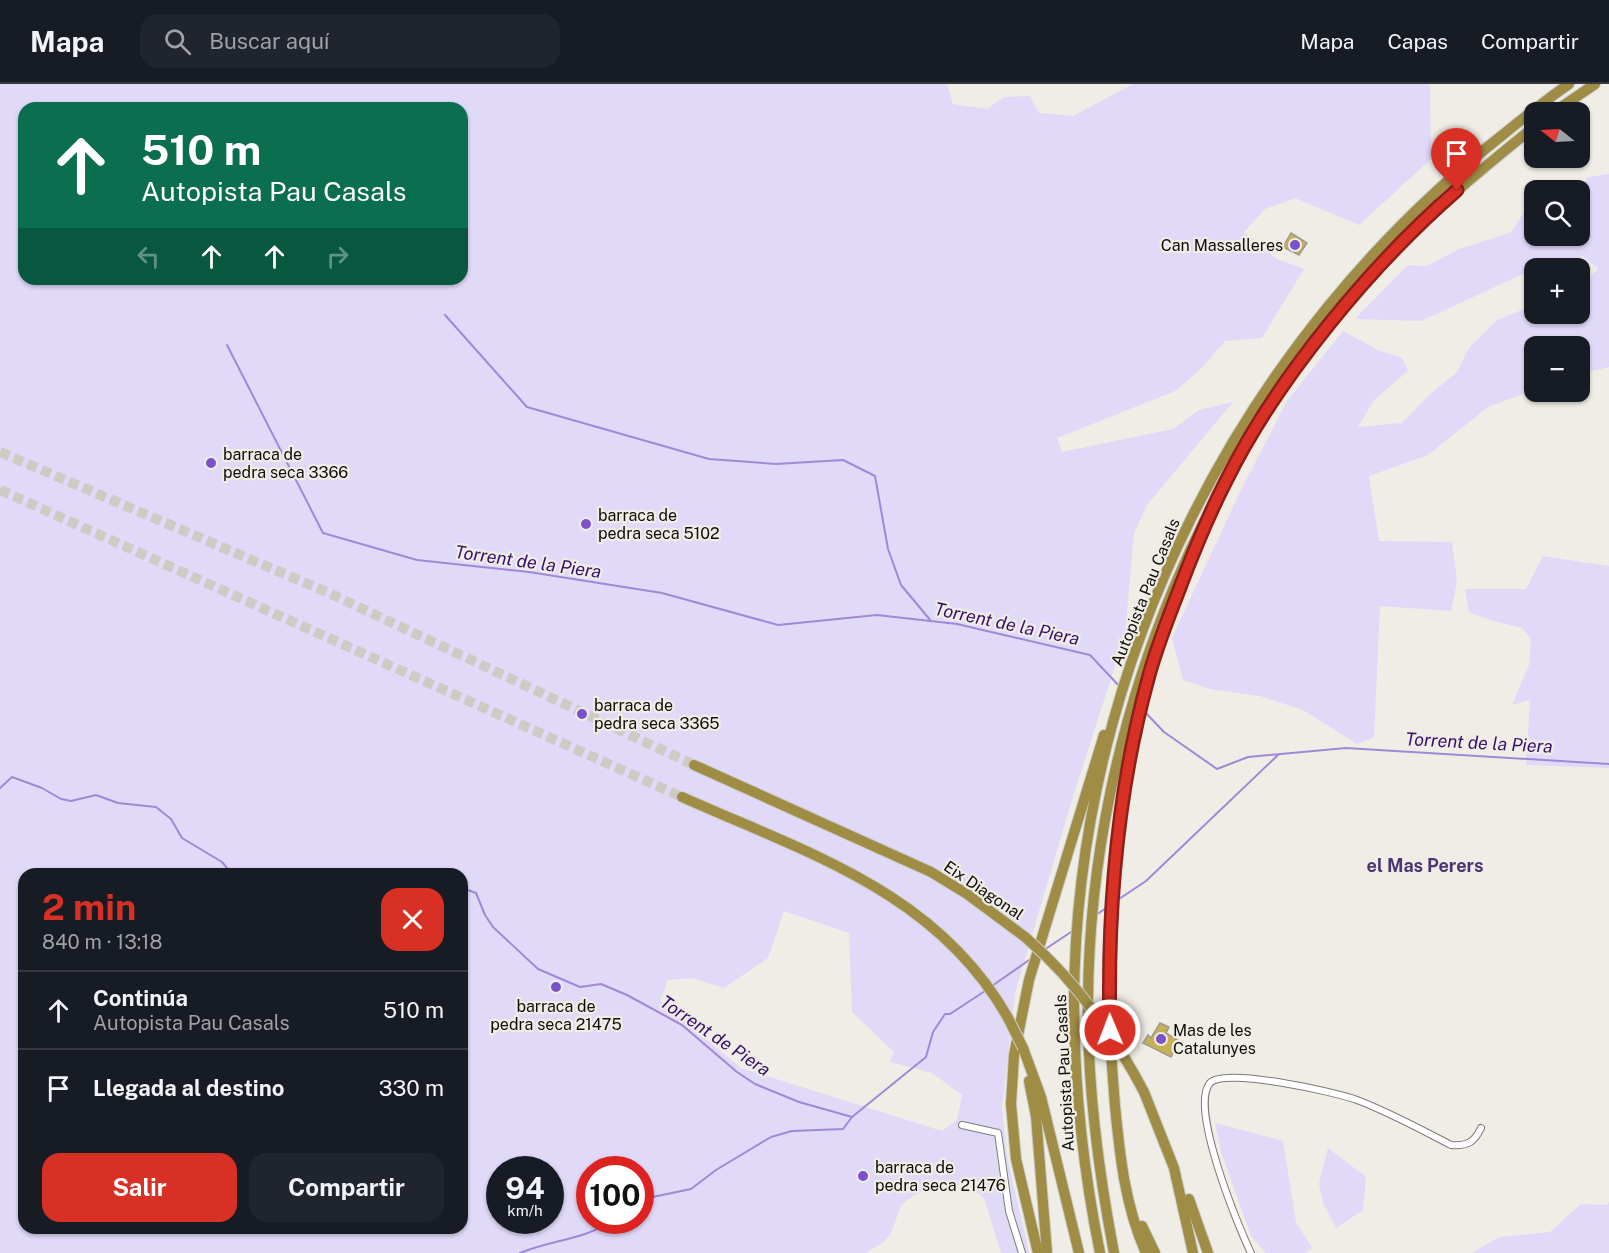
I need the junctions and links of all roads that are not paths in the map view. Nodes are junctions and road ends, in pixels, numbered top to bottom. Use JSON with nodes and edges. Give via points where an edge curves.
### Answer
{"nodes":[{"id":1,"x":1569,"y":84,"type":"edge"},
{"id":2,"x":1595,"y":84,"type":"edge"},
{"id":3,"x":1569,"y":102,"type":"edge"},
{"id":4,"x":1524,"y":135,"type":"edge"},
{"id":5,"x":1138,"y":703,"type":"junction"},
{"id":6,"x":1118,"y":707,"type":"junction"},
{"id":7,"x":694,"y":765,"type":"tunnel mouth"},
{"id":8,"x":682,"y":798,"type":"tunnel mouth"},
{"id":9,"x":1028,"y":1063,"type":"junction"},
{"id":10,"x":1113,"y":1085,"type":"junction"},
{"id":11,"x":962,"y":1125,"type":"dead end"},
{"id":12,"x":1481,"y":1128,"type":"dead end"},
{"id":13,"x":1166,"y":1144,"type":"junction"},
{"id":14,"x":1022,"y":1253,"type":"edge"},
{"id":15,"x":1038,"y":1253,"type":"edge"},
{"id":16,"x":1047,"y":1253,"type":"edge"},
{"id":17,"x":1079,"y":1253,"type":"edge"},
{"id":18,"x":1100,"y":1253,"type":"edge"},
{"id":19,"x":1114,"y":1253,"type":"edge"},
{"id":20,"x":1146,"y":1253,"type":"edge"},
{"id":21,"x":1155,"y":1253,"type":"edge"},
{"id":22,"x":1193,"y":1253,"type":"edge"},
{"id":23,"x":1208,"y":1253,"type":"edge"},
{"id":24,"x":1251,"y":1253,"type":"edge"}],
"edges":[{"from":1,"to":6,"type":"highway","name":"Autopista Pau Casals","via":[[1431,195],[1358,269],[1303,336],[1241,427],[1201,497],[1154,602]]},
{"from":2,"to":3,"type":"highway"},
{"from":4,"to":5,"type":"highway","via":[[1444,201],[1403,241],[1356,293],[1286,383],[1226,480]]},
{"from":5,"to":10,"type":"highway","via":[[1113,904]]},
{"from":5,"to":19,"type":"highway","name":"Autopista Pau Casals","via":[[1106,820],[1088,998],[1092,1104]]},
{"from":6,"to":15,"type":"highway","via":[[1110,716],[1034,962],[1019,1025],[1011,1104],[1018,1168]]},
{"from":6,"to":18,"type":"highway","name":"Autopista Pau Casals","via":[[1095,804],[1078,927],[1074,997],[1078,1109]]},
{"from":7,"to":13,"type":"highway","name":"Eix Diagonal","bridge":true,"via":[[931,872],[1025,937],[1064,975],[1123,1053]]},
{"from":8,"to":9,"type":"highway","bridge":true,"via":[[884,891],[939,932],[989,988],[1008,1018]]},
{"from":9,"to":16,"type":"highway","via":[[1038,1131]]},
{"from":9,"to":17,"type":"highway","via":[[1041,1097]]},
{"from":10,"to":20,"type":"highway","via":[[1127,1198]]},
{"from":10,"to":21,"type":"highway","via":[[1129,1182],[1139,1219]]},
{"from":11,"to":14,"type":"street","via":[[998,1133],[1009,1211]]},
{"from":12,"to":24,"type":"street","via":[[1476,1140],[1464,1146],[1451,1145],[1355,1099],[1273,1081],[1226,1077],[1211,1082],[1205,1095],[1210,1137],[1228,1201]]},
{"from":13,"to":22,"type":"highway"},
{"from":13,"to":23,"type":"highway","via":[[1185,1184]]}]}
